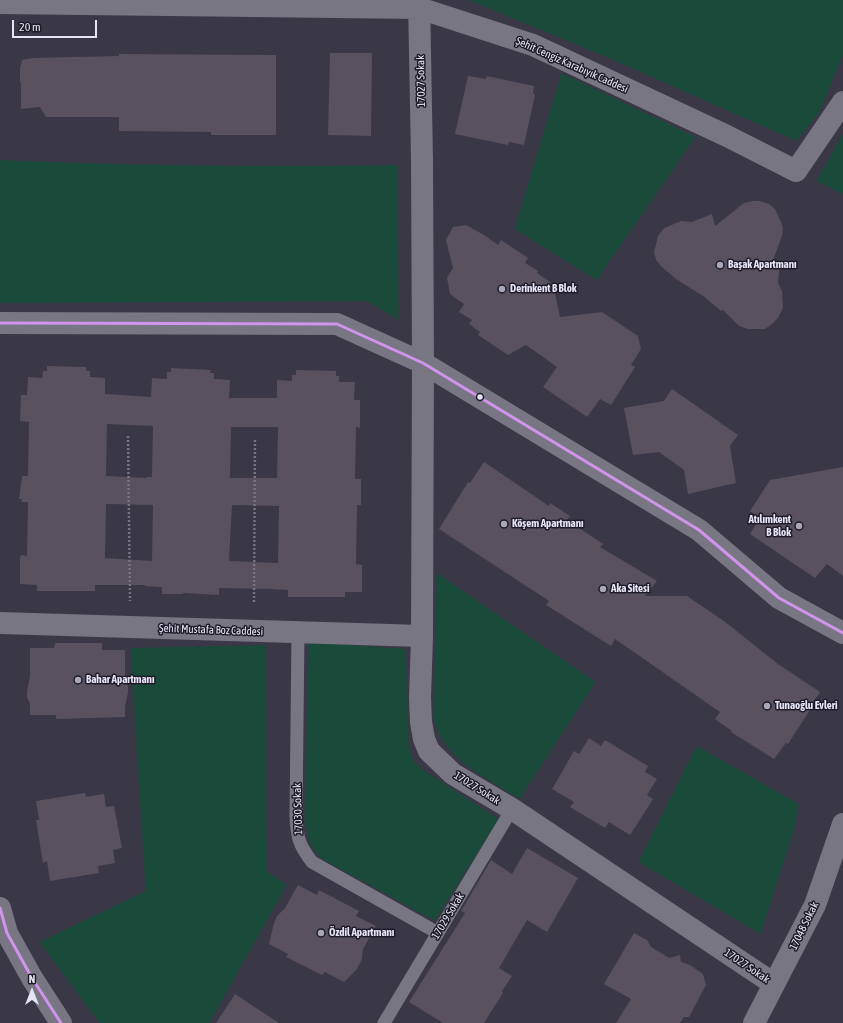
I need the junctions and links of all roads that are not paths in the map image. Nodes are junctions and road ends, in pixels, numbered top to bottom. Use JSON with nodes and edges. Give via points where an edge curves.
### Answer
{"nodes":[{"id":1,"x":0,"y":3,"type":"edge"},
{"id":2,"x":419,"y":4,"type":"edge"},
{"id":3,"x":843,"y":102,"type":"edge"},
{"id":4,"x":0,"y":323,"type":"edge"},
{"id":5,"x":423,"y":363,"type":"junction"},
{"id":6,"x":0,"y":623,"type":"edge"},
{"id":7,"x":298,"y":632,"type":"junction"},
{"id":8,"x":843,"y":633,"type":"edge"},
{"id":9,"x":422,"y":636,"type":"junction"},
{"id":10,"x":512,"y":809,"type":"junction"},
{"id":11,"x":843,"y":824,"type":"edge"},
{"id":12,"x":0,"y":908,"type":"edge"},
{"id":13,"x":438,"y":933,"type":"junction"},
{"id":14,"x":774,"y":984,"type":"junction"},
{"id":15,"x":61,"y":1023,"type":"edge"},
{"id":16,"x":384,"y":1023,"type":"edge"},
{"id":17,"x":754,"y":1023,"type":"edge"}],
"edges":[{"from":1,"to":2,"type":"street","name":"Şehit Cengiz Karabıyık Caddesi"},
{"from":2,"to":3,"type":"street","name":"Şehit Cengiz Karabıyık Caddesi","via":[[533,46],[796,171]]},
{"from":2,"to":5,"type":"street","name":"17027 Sokak"},
{"from":4,"to":5,"type":"street","via":[[337,324]]},
{"from":5,"to":8,"type":"street","via":[[699,530],[779,598]]},
{"from":5,"to":9,"type":"street","name":"17027 Sokak"},
{"from":6,"to":7,"type":"street","name":"Şehit Mustafa Boz Caddesi"},
{"from":7,"to":9,"type":"street","name":"Şehit Mustafa Boz Caddesi"},
{"from":7,"to":13,"type":"lane","name":"17030 Sokak","via":[[296,816],[297,834],[302,848],[312,862]]},
{"from":9,"to":10,"type":"street","name":"17027 Sokak","via":[[421,722],[429,751],[453,774]]},
{"from":10,"to":13,"type":"lane","name":"17029 Sokak"},
{"from":10,"to":14,"type":"street","name":"17027 Sokak"},
{"from":11,"to":14,"type":"street","name":"17048 Sokak","via":[[815,905]]},
{"from":12,"to":15,"type":"street","via":[[7,933]]},
{"from":13,"to":16,"type":"lane","name":"17029 Sokak"},
{"from":14,"to":17,"type":"street","name":"17048 Sokak"}]}
